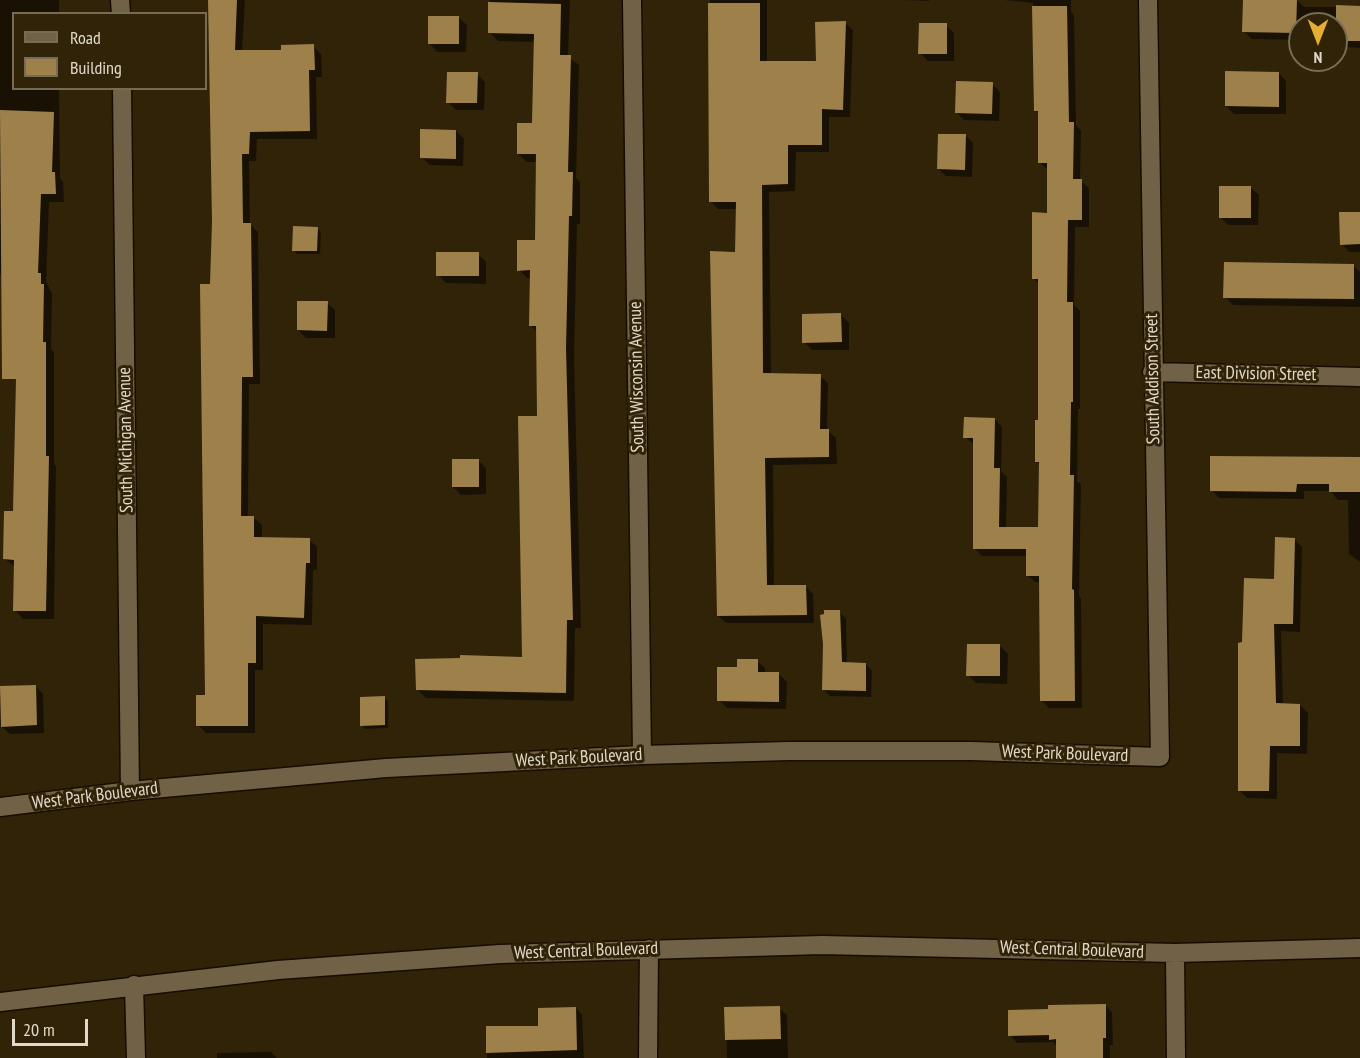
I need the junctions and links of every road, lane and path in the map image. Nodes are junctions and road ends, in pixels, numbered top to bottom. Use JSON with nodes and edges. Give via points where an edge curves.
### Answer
{"nodes":[{"id":1,"x":632,"y":0,"type":"edge"},
{"id":2,"x":1148,"y":0,"type":"edge"},
{"id":3,"x":122,"y":90,"type":"edge"},
{"id":4,"x":1152,"y":372,"type":"junction"},
{"id":5,"x":1360,"y":377,"type":"edge"},
{"id":6,"x":642,"y":754,"type":"junction"},
{"id":7,"x":1160,"y":757,"type":"joint"},
{"id":8,"x":130,"y":791,"type":"junction"},
{"id":9,"x":0,"y":807,"type":"edge"},
{"id":10,"x":1360,"y":948,"type":"edge"},
{"id":11,"x":649,"y":949,"type":"junction"},
{"id":12,"x":1175,"y":953,"type":"junction"},
{"id":13,"x":134,"y":985,"type":"junction"},
{"id":14,"x":0,"y":1002,"type":"edge"},
{"id":15,"x":135,"y":1058,"type":"edge"},
{"id":16,"x":648,"y":1058,"type":"edge"},
{"id":17,"x":1176,"y":1058,"type":"edge"}],
"edges":[{"from":1,"to":6,"type":"street","name":"South Wisconsin Avenue"},
{"from":2,"to":4,"type":"street","name":"South Addison Street"},
{"from":3,"to":8,"type":"street","name":"South Michigan Avenue"},
{"from":4,"to":5,"type":"street","name":"East Division Street"},
{"from":4,"to":7,"type":"street","name":"South Addison Street"},
{"from":6,"to":7,"type":"street","name":"West Park Boulevard","via":[[960,751]]},
{"from":6,"to":8,"type":"street","name":"West Park Boulevard","via":[[386,768]]},
{"from":8,"to":9,"type":"street","name":"West Park Boulevard"},
{"from":10,"to":12,"type":"street","name":"West Central Boulevard"},
{"from":11,"to":12,"type":"street","name":"West Central Boulevard","via":[[834,945]]},
{"from":11,"to":13,"type":"street","name":"West Central Boulevard","via":[[500,954]]},
{"from":11,"to":16,"type":"street"},
{"from":12,"to":17,"type":"street"},
{"from":13,"to":14,"type":"street","name":"West Central Boulevard"},
{"from":13,"to":15,"type":"street"}]}
